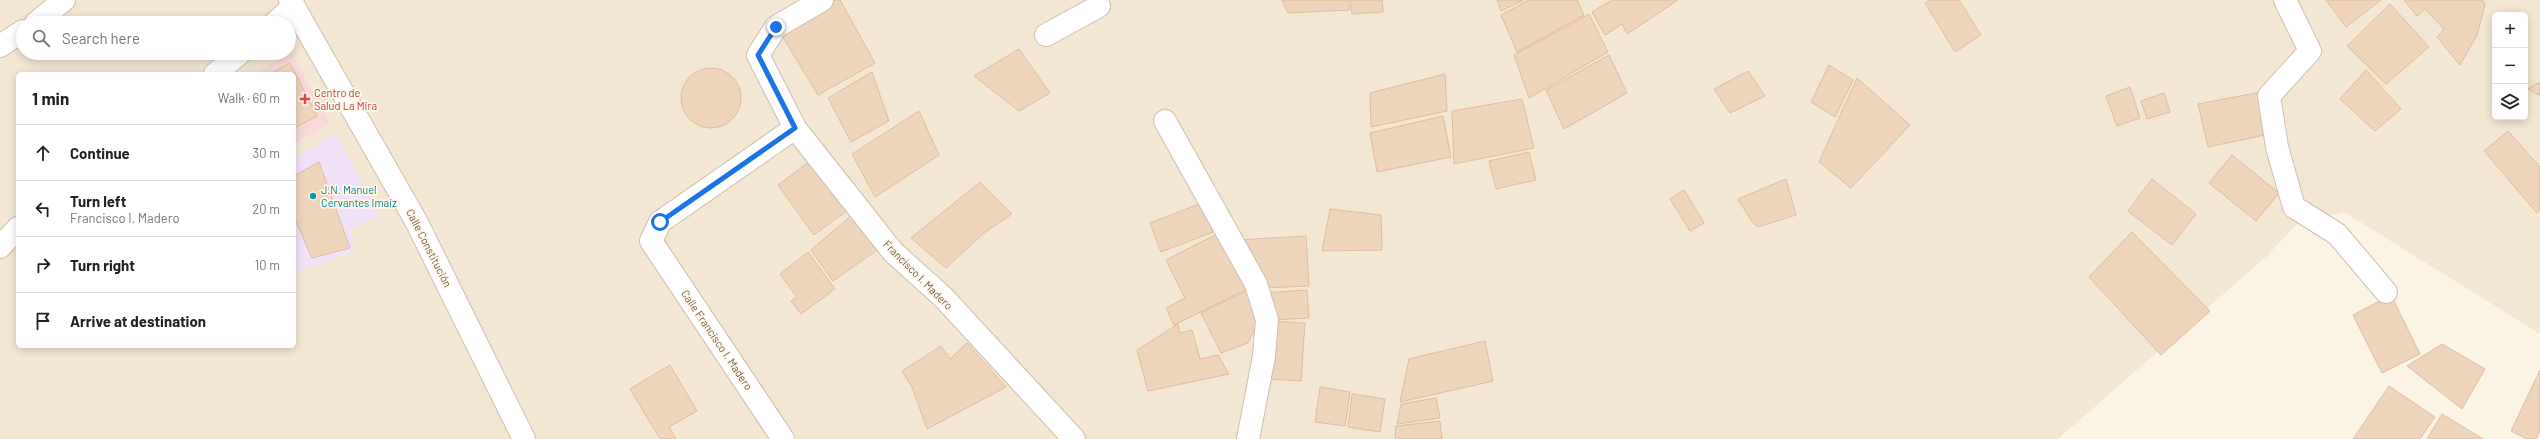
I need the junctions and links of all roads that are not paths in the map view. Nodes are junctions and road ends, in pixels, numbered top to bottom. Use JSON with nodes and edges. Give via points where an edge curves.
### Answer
{"nodes":[{"id":1,"x":64,"y":0,"type":"edge"},
{"id":2,"x":822,"y":0,"type":"edge"},
{"id":3,"x":2285,"y":0,"type":"edge"},
{"id":4,"x":1100,"y":2,"type":"edge"},
{"id":5,"x":292,"y":3,"type":"edge"},
{"id":6,"x":45,"y":16,"type":"edge"},
{"id":7,"x":281,"y":16,"type":"edge"},
{"id":8,"x":1046,"y":35,"type":"dead end"},
{"id":9,"x":16,"y":36,"type":"edge"},
{"id":10,"x":0,"y":46,"type":"edge"},
{"id":11,"x":232,"y":60,"type":"edge"},
{"id":12,"x":217,"y":72,"type":"edge"},
{"id":13,"x":1165,"y":120,"type":"dead end"},
{"id":14,"x":795,"y":128,"type":"junction"},
{"id":15,"x":16,"y":230,"type":"edge"},
{"id":16,"x":0,"y":247,"type":"edge"},
{"id":17,"x":2386,"y":292,"type":"dead end"},
{"id":18,"x":776,"y":436,"type":"edge"},
{"id":19,"x":524,"y":439,"type":"edge"},
{"id":20,"x":1074,"y":439,"type":"edge"},
{"id":21,"x":1248,"y":439,"type":"edge"}],
"edges":[{"from":1,"to":6,"type":"street"},
{"from":2,"to":14,"type":"street","name":"Francisco I. Madero","via":[[776,27],[758,55]]},
{"from":3,"to":17,"type":"street","via":[[2310,51],[2269,96],[2277,148],[2294,207],[2338,234]]},
{"from":4,"to":8,"type":"street"},
{"from":5,"to":7,"type":"street"},
{"from":5,"to":19,"type":"street","name":"Calle Constitución","via":[[416,221]]},
{"from":9,"to":10,"type":"street"},
{"from":11,"to":12,"type":"street"},
{"from":13,"to":21,"type":"street","via":[[1256,284],[1267,320],[1264,356]]},
{"from":14,"to":18,"type":"street","name":"Calle Francisco I. Madero","via":[[660,222],[651,241]]},
{"from":14,"to":20,"type":"street","name":"Francisco I. Madero","via":[[893,252],[943,297]]},
{"from":15,"to":16,"type":"street"}]}
